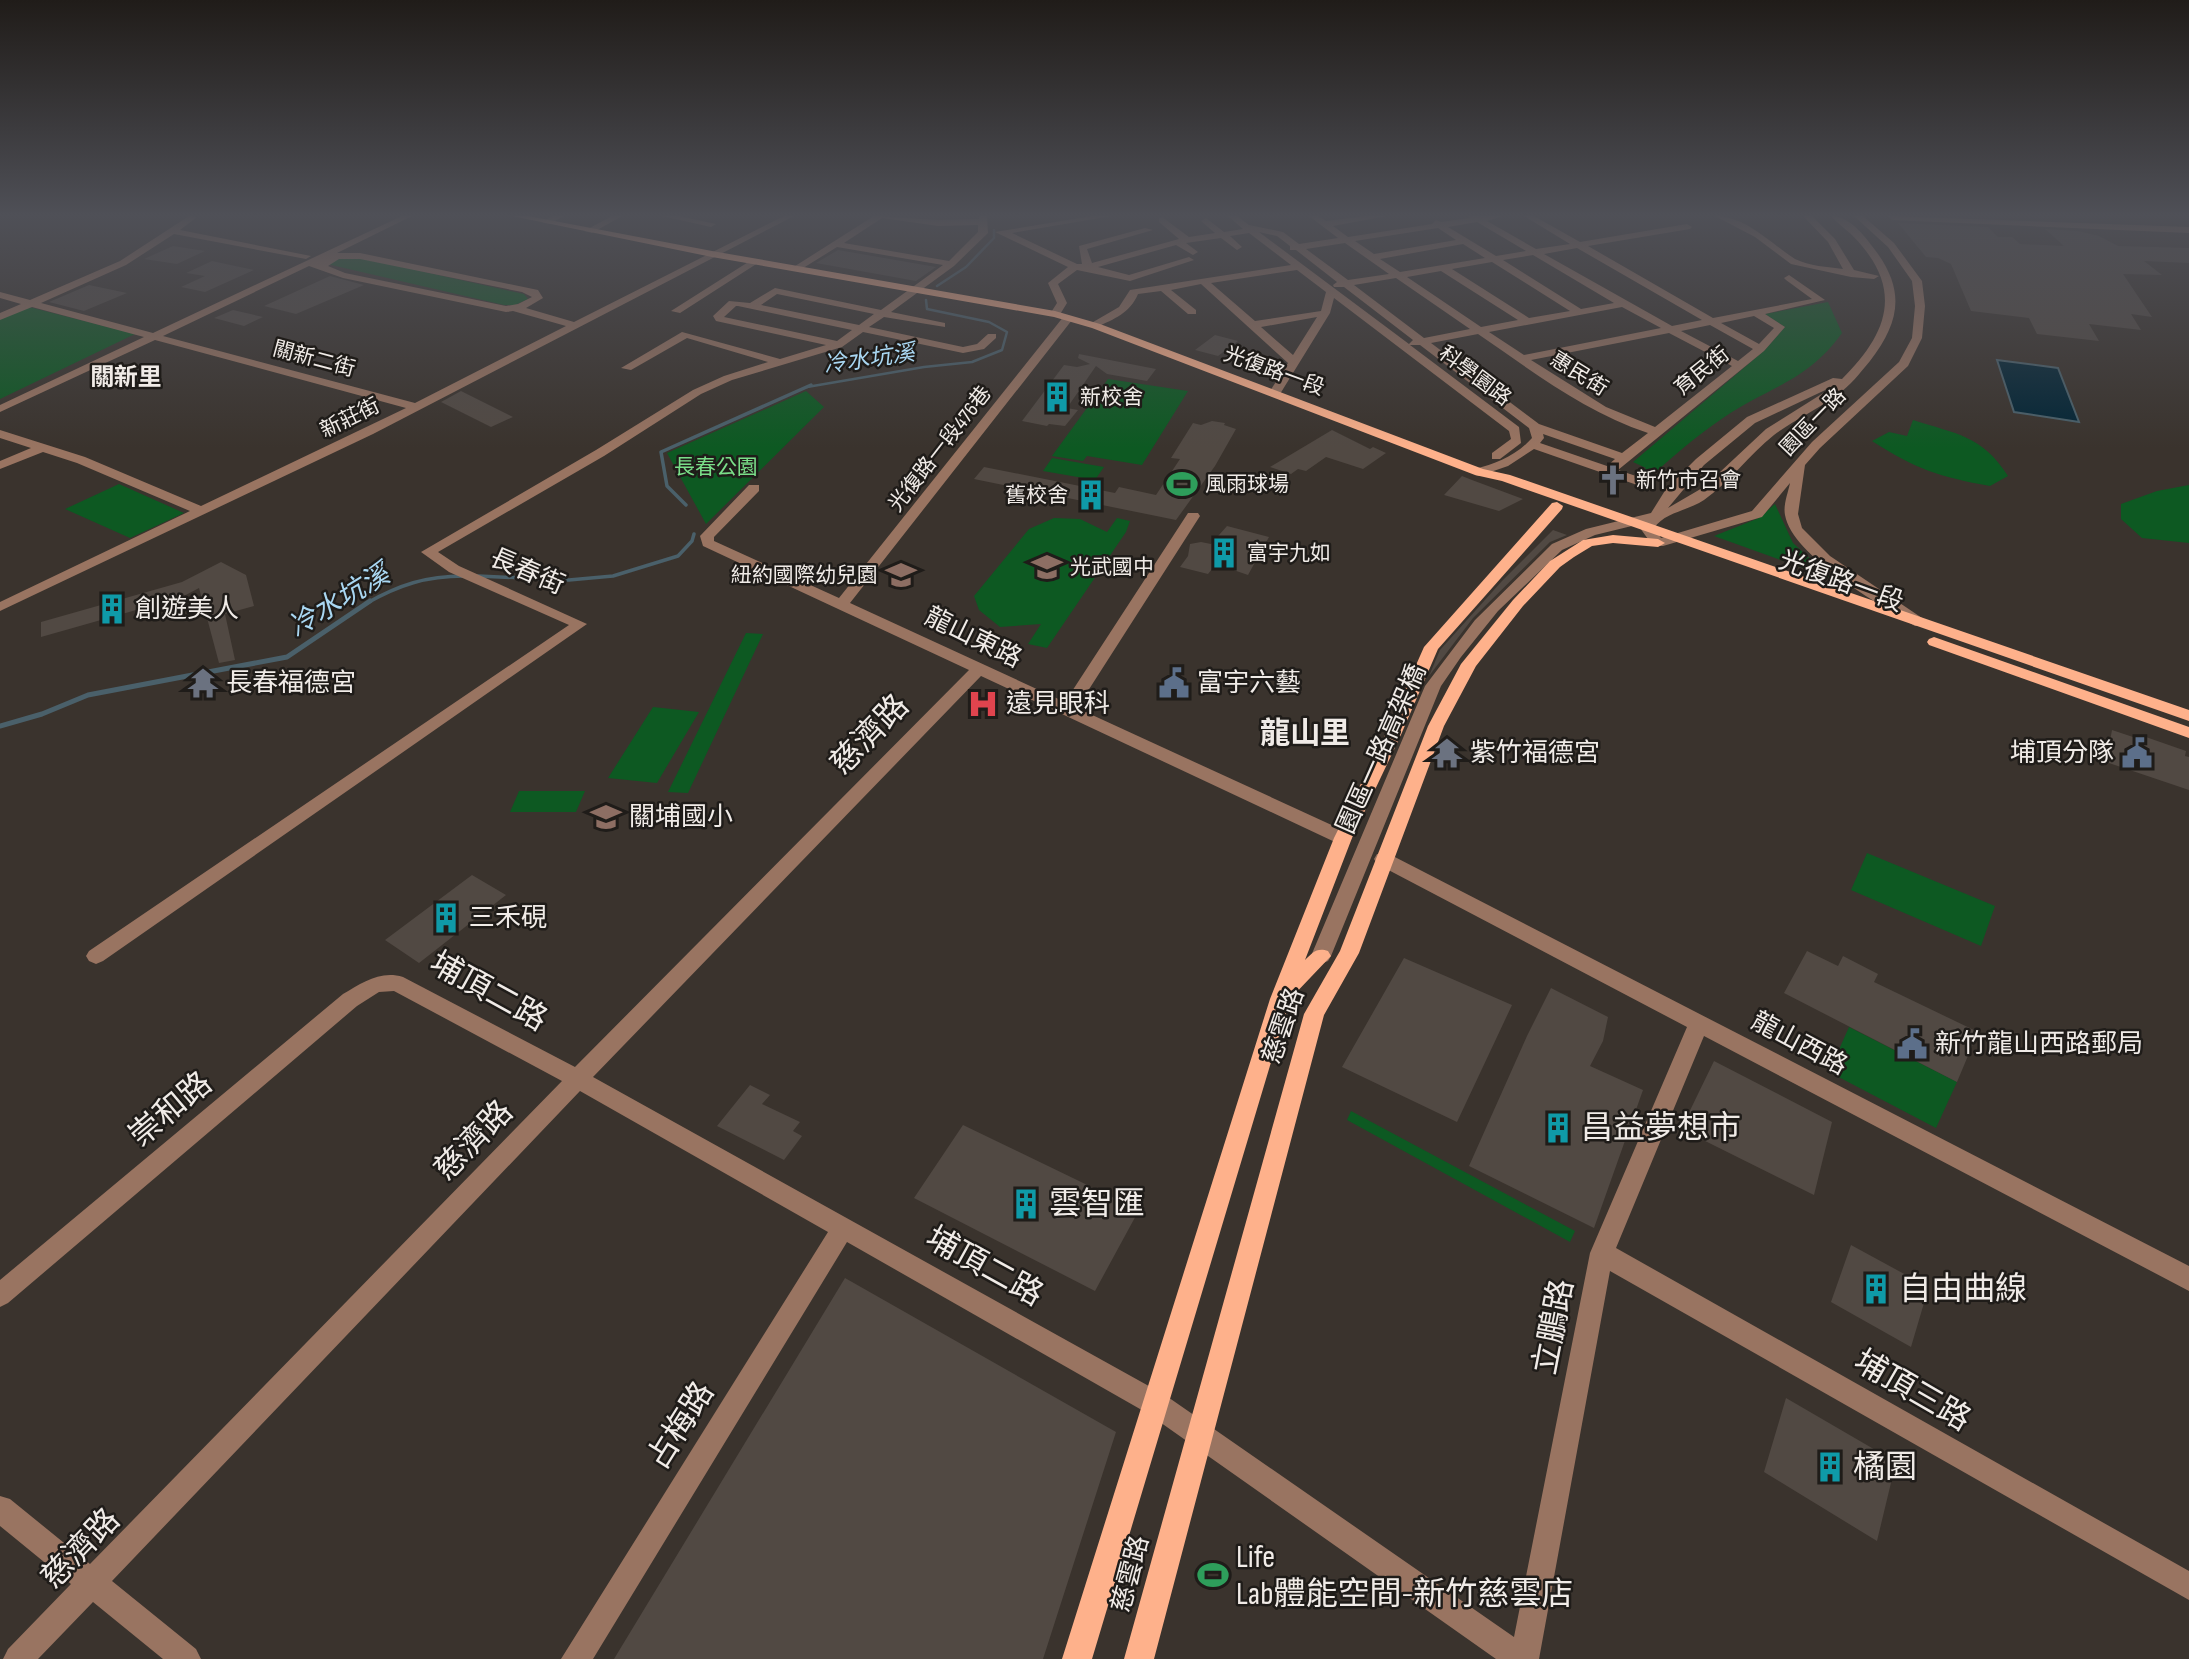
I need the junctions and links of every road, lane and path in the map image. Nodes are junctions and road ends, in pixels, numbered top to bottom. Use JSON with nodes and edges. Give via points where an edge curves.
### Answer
{"nodes":[{"id":1,"x":54,"y":293,"type":"edge"},
{"id":2,"x":235,"y":293,"type":"edge"},
{"id":3,"x":435,"y":293,"type":"edge"},
{"id":4,"x":531,"y":293,"type":"edge"},
{"id":5,"x":638,"y":293,"type":"edge"},
{"id":6,"x":704,"y":293,"type":"edge"},
{"id":7,"x":771,"y":293,"type":"edge"},
{"id":8,"x":787,"y":293,"type":"edge"},
{"id":9,"x":912,"y":293,"type":"edge"},
{"id":10,"x":936,"y":293,"type":"edge"},
{"id":11,"x":1058,"y":293,"type":"edge"},
{"id":12,"x":1134,"y":293,"type":"edge"},
{"id":13,"x":1170,"y":293,"type":"edge"},
{"id":14,"x":1217,"y":293,"type":"edge"},
{"id":15,"x":1327,"y":293,"type":"edge"},
{"id":16,"x":1334,"y":293,"type":"edge"},
{"id":17,"x":1357,"y":293,"type":"edge"},
{"id":18,"x":1424,"y":293,"type":"edge"},
{"id":19,"x":1484,"y":293,"type":"edge"},
{"id":20,"x":1549,"y":293,"type":"edge"},
{"id":21,"x":1605,"y":293,"type":"edge"},
{"id":22,"x":1664,"y":293,"type":"edge"},
{"id":23,"x":1810,"y":293,"type":"edge"},
{"id":24,"x":1890,"y":293,"type":"edge"},
{"id":25,"x":1918,"y":293,"type":"edge"},
{"id":26,"x":0,"y":295,"type":"edge"},
{"id":27,"x":32,"y":303,"type":"junction"},
{"id":28,"x":1623,"y":304,"type":"junction"},
{"id":29,"x":752,"y":306,"type":"junction"},
{"id":30,"x":1273,"y":306,"type":"dead end"},
{"id":31,"x":513,"y":309,"type":"junction"},
{"id":32,"x":676,"y":311,"type":"dead end"},
{"id":33,"x":1192,"y":312,"type":"dead end"},
{"id":34,"x":1579,"y":312,"type":"junction"},
{"id":35,"x":885,"y":313,"type":"junction"},
{"id":36,"x":1325,"y":313,"type":"junction"},
{"id":37,"x":1756,"y":313,"type":"junction"},
{"id":38,"x":1062,"y":316,"type":"junction"},
{"id":39,"x":0,"y":317,"type":"edge"},
{"id":40,"x":1289,"y":319,"type":"junction"},
{"id":41,"x":1712,"y":321,"type":"junction"},
{"id":42,"x":1528,"y":322,"type":"junction"},
{"id":43,"x":941,"y":325,"type":"dead end"},
{"id":44,"x":1093,"y":325,"type":"junction"},
{"id":45,"x":1252,"y":325,"type":"junction"},
{"id":46,"x":577,"y":326,"type":"junction"},
{"id":47,"x":864,"y":329,"type":"junction"},
{"id":48,"x":1670,"y":329,"type":"junction"},
{"id":49,"x":1479,"y":331,"type":"junction"},
{"id":50,"x":148,"y":334,"type":"junction"},
{"id":51,"x":992,"y":337,"type":"dead end"},
{"id":52,"x":1310,"y":337,"type":"junction"},
{"id":53,"x":1421,"y":342,"type":"junction"},
{"id":54,"x":838,"y":345,"type":"junction"},
{"id":55,"x":1402,"y":345,"type":"junction"},
{"id":56,"x":1760,"y":349,"type":"junction"},
{"id":57,"x":1521,"y":359,"type":"junction"},
{"id":58,"x":778,"y":362,"type":"junction"},
{"id":59,"x":1294,"y":362,"type":"junction"},
{"id":60,"x":1738,"y":365,"type":"junction"},
{"id":61,"x":627,"y":368,"type":"dead end"},
{"id":62,"x":1854,"y":373,"type":"junction"},
{"id":63,"x":1880,"y":385,"type":"junction"},
{"id":64,"x":1274,"y":394,"type":"junction"},
{"id":65,"x":0,"y":400,"type":"edge"},
{"id":66,"x":416,"y":407,"type":"junction"},
{"id":67,"x":0,"y":409,"type":"edge"},
{"id":68,"x":1801,"y":412,"type":"junction"},
{"id":69,"x":1535,"y":426,"type":"junction"},
{"id":70,"x":1659,"y":432,"type":"junction"},
{"id":71,"x":0,"y":435,"type":"edge"},
{"id":72,"x":1533,"y":445,"type":"junction"},
{"id":73,"x":41,"y":448,"type":"junction"},
{"id":74,"x":1624,"y":458,"type":"junction"},
{"id":75,"x":1800,"y":463,"type":"junction"},
{"id":76,"x":0,"y":466,"type":"edge"},
{"id":77,"x":1609,"y":471,"type":"junction"},
{"id":78,"x":1479,"y":472,"type":"junction"},
{"id":79,"x":1644,"y":483,"type":"dead end"},
{"id":80,"x":1679,"y":484,"type":"junction"},
{"id":81,"x":754,"y":488,"type":"dead end"},
{"id":82,"x":1557,"y":506,"type":"junction"},
{"id":83,"x":201,"y":511,"type":"junction"},
{"id":84,"x":1193,"y":516,"type":"dead end"},
{"id":85,"x":1623,"y":520,"type":"junction"},
{"id":86,"x":1647,"y":528,"type":"junction"},
{"id":87,"x":1676,"y":538,"type":"junction"},
{"id":88,"x":1658,"y":543,"type":"junction"},
{"id":89,"x":842,"y":604,"type":"junction"},
{"id":90,"x":0,"y":607,"type":"edge"},
{"id":91,"x":1926,"y":626,"type":"junction"},
{"id":92,"x":979,"y":669,"type":"junction"},
{"id":93,"x":1067,"y":711,"type":"junction"},
{"id":94,"x":2189,"y":716,"type":"edge"},
{"id":95,"x":1396,"y":725,"type":"junction"},
{"id":96,"x":2189,"y":733,"type":"edge"},
{"id":97,"x":1434,"y":734,"type":"junction"},
{"id":98,"x":1343,"y":838,"type":"junction"},
{"id":99,"x":1383,"y":859,"type":"junction"},
{"id":100,"x":96,"y":956,"type":"dead end"},
{"id":101,"x":1321,"y":956,"type":"junction"},
{"id":102,"x":387,"y":982,"type":"joint"},
{"id":103,"x":1280,"y":999,"type":"junction"},
{"id":104,"x":1314,"y":1014,"type":"junction"},
{"id":105,"x":1699,"y":1023,"type":"junction"},
{"id":106,"x":580,"y":1080,"type":"junction"},
{"id":107,"x":843,"y":1228,"type":"junction"},
{"id":108,"x":1602,"y":1253,"type":"junction"},
{"id":109,"x":2189,"y":1279,"type":"edge"},
{"id":110,"x":0,"y":1295,"type":"edge"},
{"id":111,"x":1156,"y":1404,"type":"junction"},
{"id":112,"x":1199,"y":1434,"type":"junction"},
{"id":113,"x":0,"y":1509,"type":"edge"},
{"id":114,"x":91,"y":1584,"type":"junction"},
{"id":115,"x":2189,"y":1586,"type":"edge"},
{"id":116,"x":18,"y":1659,"type":"edge"},
{"id":117,"x":186,"y":1659,"type":"edge"},
{"id":118,"x":576,"y":1659,"type":"edge"},
{"id":119,"x":1077,"y":1659,"type":"edge"},
{"id":120,"x":1139,"y":1659,"type":"edge"},
{"id":121,"x":1522,"y":1659,"type":"edge"}],
"edges":[{"from":1,"to":27,"type":"street"},
{"from":2,"to":50,"type":"street"},
{"from":3,"to":31,"type":"street"},
{"from":4,"to":31,"type":"street","via":[[538,298]]},
{"from":5,"to":46,"type":"street","name":"新莊街"},
{"from":6,"to":32,"type":"street"},
{"from":7,"to":29,"type":"street"},
{"from":8,"to":35,"type":"street"},
{"from":9,"to":35,"type":"street","name":"長春街"},
{"from":10,"to":38,"type":"main road","name":"光復路一段"},
{"from":11,"to":38,"type":"street"},
{"from":12,"to":44,"type":"street","via":[[1132,302],[1121,311]]},
{"from":13,"to":33,"type":"street"},
{"from":14,"to":45,"type":"street"},
{"from":15,"to":36,"type":"street"},
{"from":16,"to":55,"type":"street","name":"科學園路"},
{"from":17,"to":53,"type":"street","name":"科學園路"},
{"from":18,"to":49,"type":"street","name":"惠民街"},
{"from":19,"to":42,"type":"street"},
{"from":20,"to":34,"type":"street"},
{"from":21,"to":28,"type":"street"},
{"from":22,"to":41,"type":"street"},
{"from":23,"to":37,"type":"street","via":[[1820,300]]},
{"from":24,"to":62,"type":"street","name":"園區一路","via":[[1892,315]]},
{"from":25,"to":63,"type":"street","name":"園區一路","via":[[1917,338],[1904,364]]},
{"from":26,"to":27,"type":"street","name":"關新二街"},
{"from":27,"to":39,"type":"street"},
{"from":27,"to":50,"type":"street","name":"關新二街"},
{"from":28,"to":34,"type":"street"},
{"from":28,"to":48,"type":"street"},
{"from":29,"to":47,"type":"street"},
{"from":29,"to":54,"type":"street","via":[[733,303],[718,316]]},
{"from":30,"to":40,"type":"street"},
{"from":31,"to":46,"type":"street"},
{"from":34,"to":42,"type":"street"},
{"from":35,"to":43,"type":"street"},
{"from":35,"to":47,"type":"street","name":"長春街"},
{"from":36,"to":40,"type":"street"},
{"from":36,"to":52,"type":"street"},
{"from":37,"to":41,"type":"street"},
{"from":37,"to":56,"type":"street","name":"育民街","via":[[1780,327]]},
{"from":38,"to":44,"type":"main road","name":"光復路一段"},
{"from":38,"to":89,"type":"street","name":"光復路一段476巷"},
{"from":40,"to":45,"type":"street"},
{"from":40,"to":52,"type":"street"},
{"from":41,"to":48,"type":"street"},
{"from":41,"to":56,"type":"street"},
{"from":42,"to":49,"type":"street"},
{"from":44,"to":64,"type":"main road","name":"光復路一段"},
{"from":45,"to":59,"type":"street"},
{"from":46,"to":66,"type":"street","name":"新莊街"},
{"from":47,"to":51,"type":"street","via":[[963,350],[980,347]]},
{"from":47,"to":54,"type":"street","name":"長春街"},
{"from":48,"to":57,"type":"street"},
{"from":48,"to":60,"type":"street"},
{"from":49,"to":53,"type":"street"},
{"from":49,"to":57,"type":"street","name":"惠民街"},
{"from":50,"to":65,"type":"street"},
{"from":50,"to":66,"type":"street","name":"關新二街"},
{"from":50,"to":67,"type":"street"},
{"from":52,"to":59,"type":"street"},
{"from":53,"to":55,"type":"street"},
{"from":53,"to":69,"type":"street","name":"科學園路"},
{"from":54,"to":58,"type":"street","name":"長春街"},
{"from":55,"to":78,"type":"street","name":"科學園路","via":[[1515,430],[1517,440]]},
{"from":56,"to":60,"type":"street","name":"育民街"},
{"from":57,"to":70,"type":"street","name":"惠民街","via":[[1603,412]]},
{"from":58,"to":61,"type":"street","via":[[686,334]]},
{"from":58,"to":100,"type":"street","name":"長春街","via":[[697,392],[428,552],[454,569],[580,624]]},
{"from":59,"to":64,"type":"street"},
{"from":60,"to":70,"type":"street","name":"育民街"},
{"from":62,"to":68,"type":"street","via":[[1835,392]]},
{"from":62,"to":80,"type":"street","name":"園區一路","via":[[1751,420]]},
{"from":63,"to":68,"type":"street"},
{"from":63,"to":75,"type":"street","name":"園區一路"},
{"from":64,"to":78,"type":"main road","name":"光復路一段"},
{"from":66,"to":83,"type":"street","name":"新莊街"},
{"from":68,"to":101,"type":"street","name":"園區一路高架橋","via":[[1742,454],[1686,505],[1583,534],[1558,547],[1461,645],[1433,686]]},
{"from":69,"to":72,"type":"street","name":"科學園路","via":[[1538,438]]},
{"from":69,"to":74,"type":"street","name":"科學園路"},
{"from":70,"to":74,"type":"street","name":"育民街"},
{"from":71,"to":73,"type":"street"},
{"from":72,"to":77,"type":"street"},
{"from":72,"to":78,"type":"street","via":[[1498,468]]},
{"from":73,"to":76,"type":"street"},
{"from":73,"to":83,"type":"street","via":[[82,460]]},
{"from":74,"to":77,"type":"street"},
{"from":75,"to":87,"type":"street","name":"園區一路","via":[[1758,514]]},
{"from":75,"to":91,"type":"street","via":[[1791,516],[1804,540],[1839,571]]},
{"from":77,"to":79,"type":"street"},
{"from":78,"to":82,"type":"main road","name":"光復路一段","via":[[1498,485]]},
{"from":78,"to":85,"type":"main road","name":"光復路一段"},
{"from":80,"to":85,"type":"street","name":"園區一路","via":[[1660,502]]},
{"from":80,"to":86,"type":"street","name":"園區一路"},
{"from":81,"to":89,"type":"street","name":"龍山東路","via":[[712,530],[708,543]]},
{"from":82,"to":88,"type":"main road","name":"光復路一段"},
{"from":82,"to":95,"type":"main road","name":"慈雲路","via":[[1430,647]]},
{"from":83,"to":90,"type":"street","name":"新莊街"},
{"from":84,"to":93,"type":"street"},
{"from":85,"to":86,"type":"main road","name":"光復路一段"},
{"from":86,"to":87,"type":"main road","name":"光復路一段"},
{"from":86,"to":88,"type":"street"},
{"from":87,"to":88,"type":"street","name":"園區一路"},
{"from":87,"to":91,"type":"main road","name":"光復路一段"},
{"from":88,"to":96,"type":"main road","name":"光復路一段"},
{"from":88,"to":97,"type":"main road","name":"慈雲路","via":[[1613,539],[1588,543],[1555,564],[1469,664]]},
{"from":89,"to":92,"type":"street","name":"龍山東路"},
{"from":91,"to":94,"type":"main road","name":"光復路一段"},
{"from":92,"to":93,"type":"street","name":"龍山東路"},
{"from":92,"to":106,"type":"street","name":"慈濟路"},
{"from":93,"to":98,"type":"street","name":"龍山東路"},
{"from":95,"to":97,"type":"street"},
{"from":95,"to":98,"type":"main road","name":"慈雲路"},
{"from":97,"to":99,"type":"main road","name":"慈雲路"},
{"from":98,"to":103,"type":"main road","name":"慈雲路"},
{"from":99,"to":104,"type":"main road","name":"慈雲路","via":[[1349,953]]},
{"from":99,"to":105,"type":"street","name":"龍山西路"},
{"from":101,"to":103,"type":"main road"},
{"from":101,"to":104,"type":"main road"},
{"from":102,"to":106,"type":"street","name":"埔頂二路","via":[[401,984]]},
{"from":102,"to":110,"type":"street","name":"崇和路","via":[[350,1000]]},
{"from":103,"to":111,"type":"main road","name":"慈雲路"},
{"from":104,"to":112,"type":"main road","name":"慈雲路"},
{"from":105,"to":108,"type":"street","name":"立鵬路"},
{"from":105,"to":109,"type":"street","name":"龍山西路"},
{"from":106,"to":107,"type":"street","name":"埔頂二路"},
{"from":106,"to":114,"type":"street","name":"慈濟路"},
{"from":107,"to":111,"type":"street","name":"埔頂二路"},
{"from":107,"to":118,"type":"street","name":"占梅路"},
{"from":108,"to":115,"type":"street","name":"埔頂三路"},
{"from":108,"to":121,"type":"street","name":"立鵬路"},
{"from":111,"to":112,"type":"street","name":"埔頂二路"},
{"from":111,"to":119,"type":"main road","name":"慈雲路"},
{"from":112,"to":120,"type":"main road","name":"慈雲路"},
{"from":112,"to":121,"type":"street","name":"埔頂二路"},
{"from":113,"to":114,"type":"street"},
{"from":114,"to":116,"type":"street","name":"慈濟路"},
{"from":114,"to":117,"type":"street"}]}
